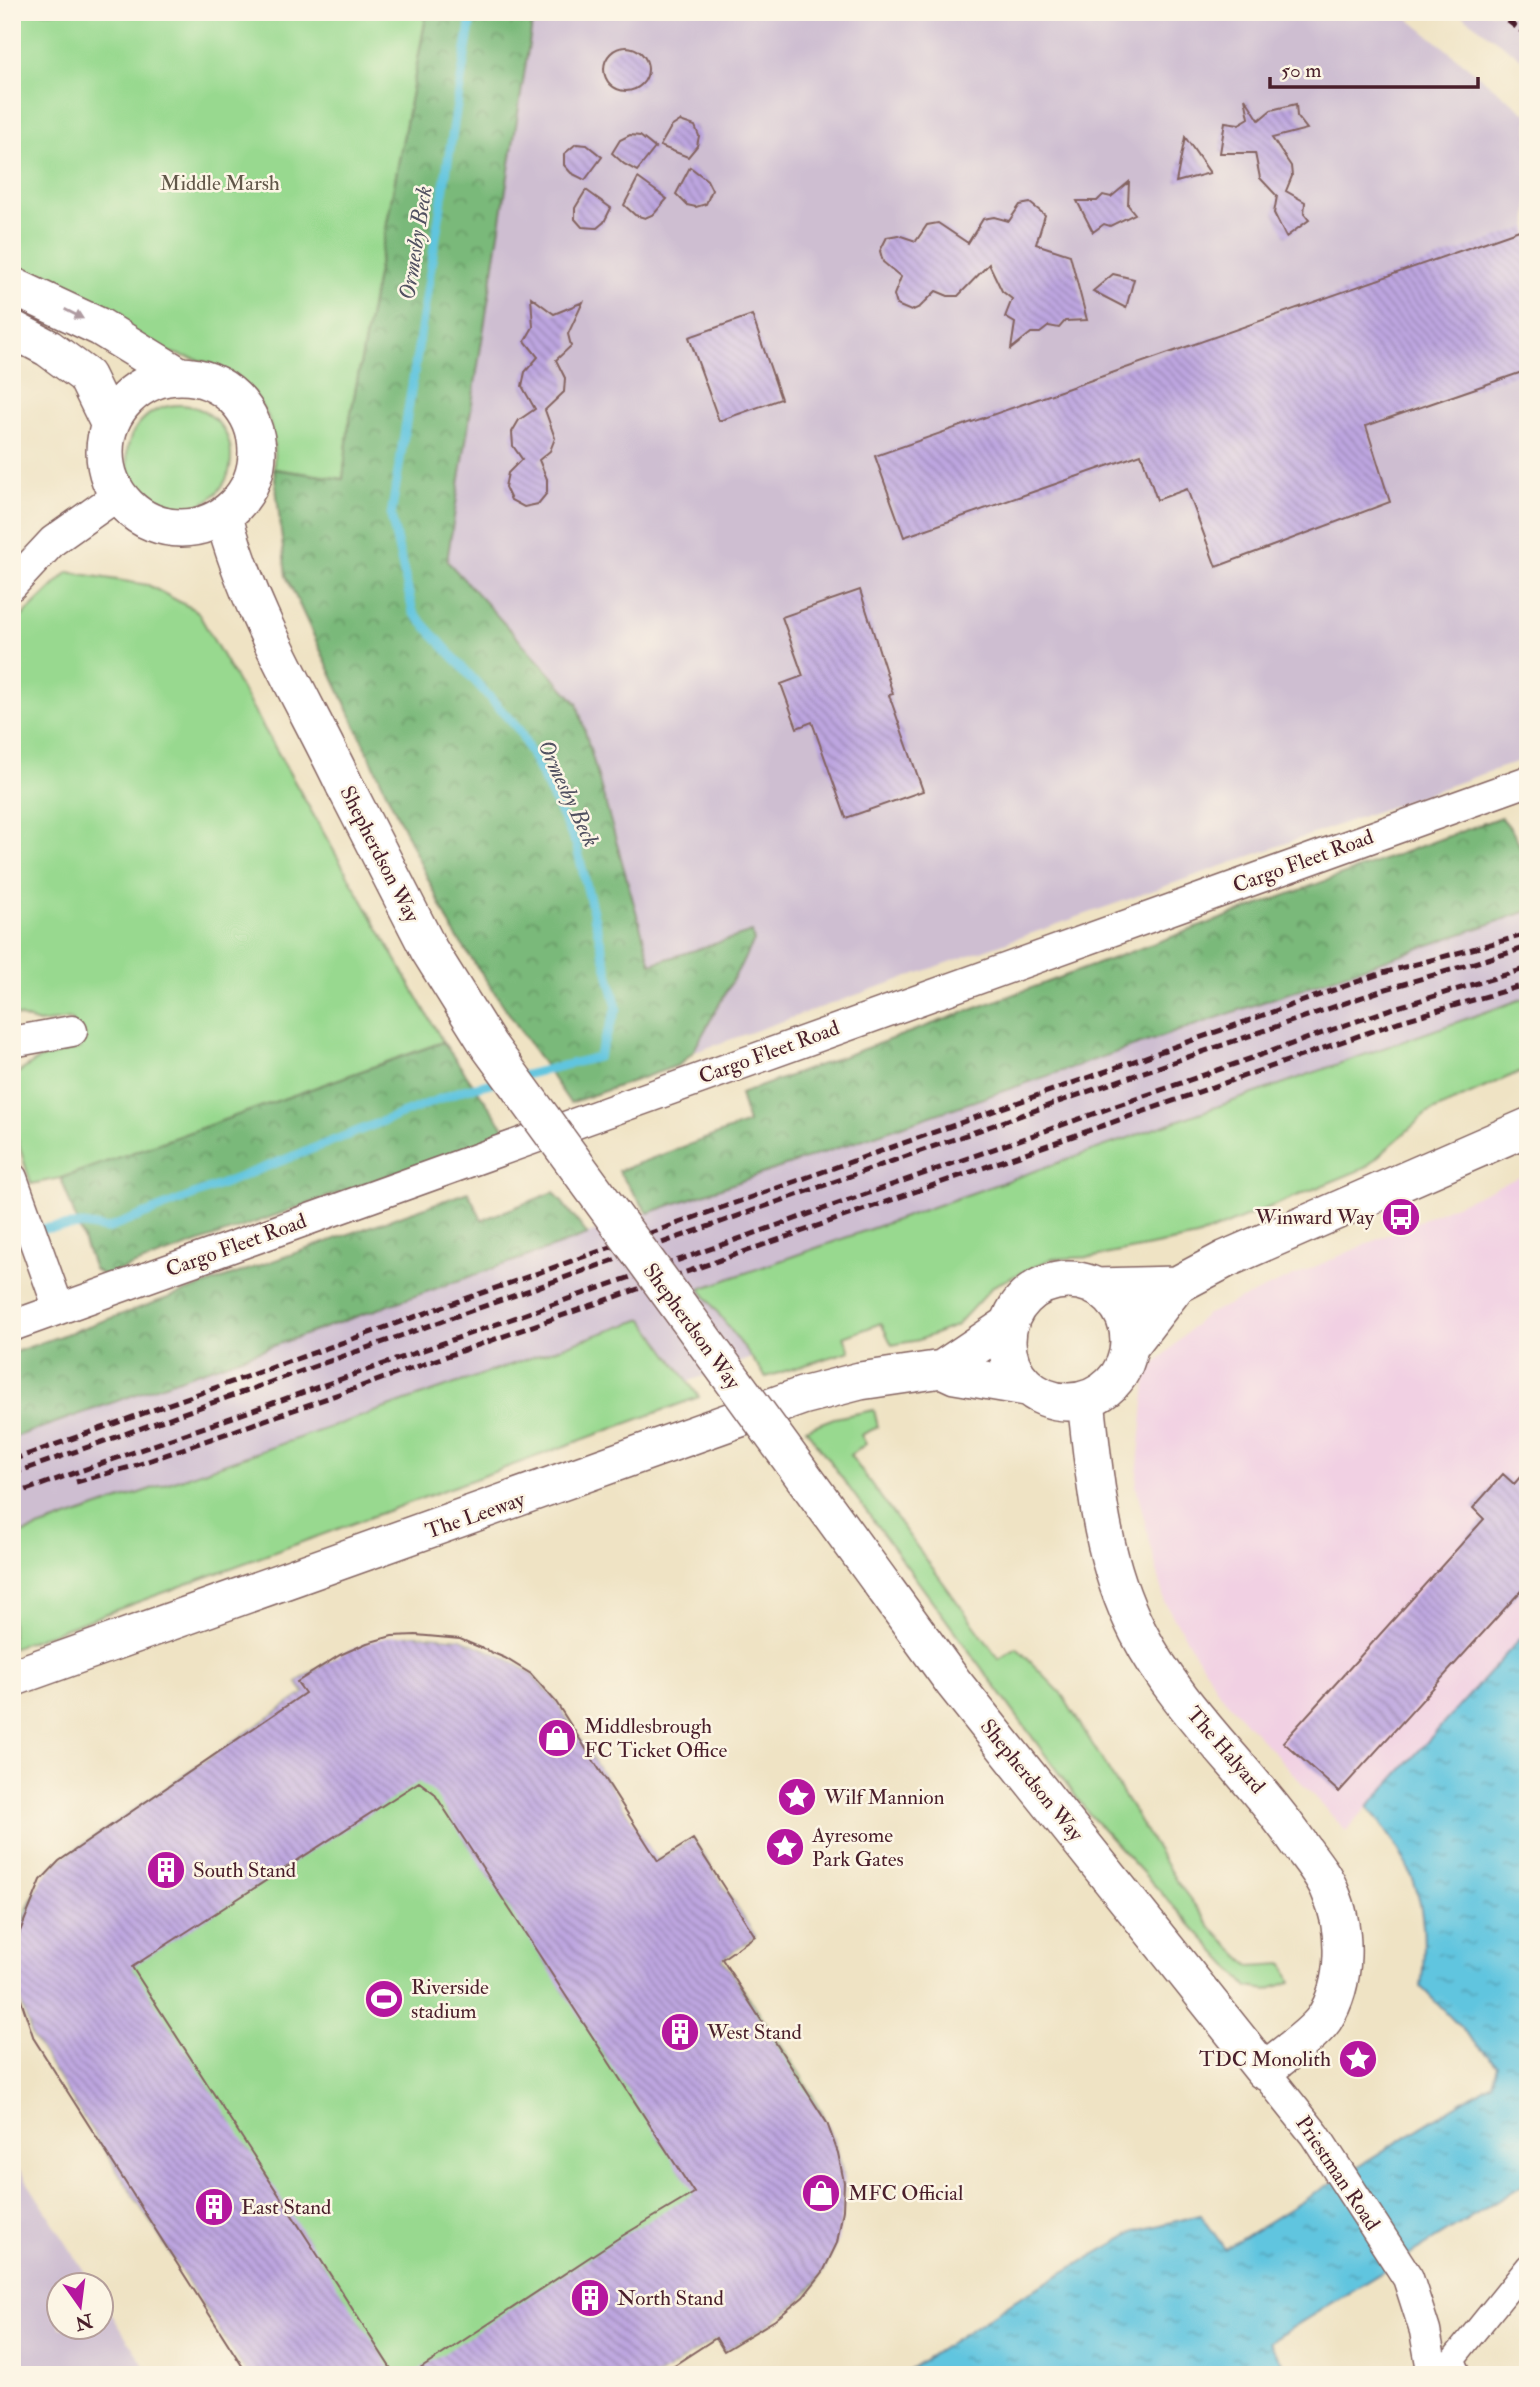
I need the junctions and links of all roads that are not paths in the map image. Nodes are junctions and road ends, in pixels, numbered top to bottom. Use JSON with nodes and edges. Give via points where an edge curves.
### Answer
{"nodes":[{"id":1,"x":12,"y":286,"type":"edge"},
{"id":2,"x":12,"y":328,"type":"edge"},
{"id":3,"x":178,"y":375,"type":"junction"},
{"id":4,"x":110,"y":425,"type":"junction"},
{"id":5,"x":118,"y":495,"type":"junction"},
{"id":6,"x":224,"y":517,"type":"junction"},
{"id":7,"x":12,"y":585,"type":"edge"},
{"id":8,"x":1528,"y":781,"type":"edge"},
{"id":9,"x":72,"y":1031,"type":"dead end"},
{"id":10,"x":12,"y":1042,"type":"edge"},
{"id":11,"x":1528,"y":1128,"type":"edge"},
{"id":12,"x":14,"y":1183,"type":"edge"},
{"id":13,"x":1177,"y":1285,"type":"junction"},
{"id":14,"x":1096,"y":1287,"type":"junction"},
{"id":15,"x":59,"y":1309,"type":"junction"},
{"id":16,"x":1009,"y":1324,"type":"junction"},
{"id":17,"x":12,"y":1326,"type":"edge"},
{"id":18,"x":1129,"y":1347,"type":"junction"},
{"id":19,"x":942,"y":1369,"type":"junction"},
{"id":20,"x":1026,"y":1387,"type":"junction"},
{"id":21,"x":1086,"y":1400,"type":"junction"},
{"id":22,"x":12,"y":1678,"type":"edge"},
{"id":23,"x":1264,"y":2071,"type":"junction"},
{"id":24,"x":1528,"y":2266,"type":"edge"},
{"id":25,"x":1433,"y":2375,"type":"edge"},
{"id":26,"x":1460,"y":2375,"type":"edge"}],
"edges":[{"from":1,"to":3,"type":"street","one_way":true,"via":[[100,327]]},
{"from":2,"to":4,"type":"street","via":[[86,376]]},
{"from":3,"to":4,"type":"street","via":[[155,381],[124,402]]},
{"from":3,"to":6,"type":"street","via":[[222,388],[237,400],[254,427],[258,453],[251,481]]},
{"from":4,"to":5,"type":"street","via":[[105,447],[107,472]]},
{"from":5,"to":6,"type":"street","via":[[130,510],[158,525],[182,529]]},
{"from":5,"to":7,"type":"street","via":[[53,541]]},
{"from":6,"to":23,"type":"street","name":"Shepherdson Way","bridge":true,"via":[[235,559],[261,619],[429,950],[489,1045],[953,1682]]},
{"from":8,"to":15,"type":"street","name":"Cargo Fleet Road"},
{"from":9,"to":10,"type":"street"},
{"from":11,"to":13,"type":"street","via":[[1226,1259]]},
{"from":12,"to":15,"type":"street"},
{"from":13,"to":14,"type":"street"},
{"from":13,"to":18,"type":"street"},
{"from":14,"to":16,"type":"street","via":[[1069,1279],[1048,1283],[1029,1293]]},
{"from":14,"to":18,"type":"street","via":[[1122,1311]]},
{"from":15,"to":17,"type":"street","name":"Cargo Fleet Road"},
{"from":16,"to":19,"type":"street","name":"The Leeway"},
{"from":16,"to":20,"type":"street","via":[[1006,1350]]},
{"from":18,"to":21,"type":"street","via":[[1116,1380]]},
{"from":19,"to":20,"type":"street","name":"The Leeway"},
{"from":19,"to":22,"type":"street","name":"The Leeway","via":[[860,1381],[802,1396]]},
{"from":20,"to":21,"type":"street","via":[[1065,1403]]},
{"from":21,"to":23,"type":"street","name":"The Halyard","via":[[1094,1487],[1107,1554],[1138,1633],[1167,1680],[1268,1799],[1319,1871],[1336,1910],[1342,1935],[1341,1971],[1323,2020]]},
{"from":23,"to":25,"type":"street","name":"Priestman Road","via":[[1315,2135],[1408,2278]]},
{"from":24,"to":26,"type":"street","via":[[1453,2359]]}]}
